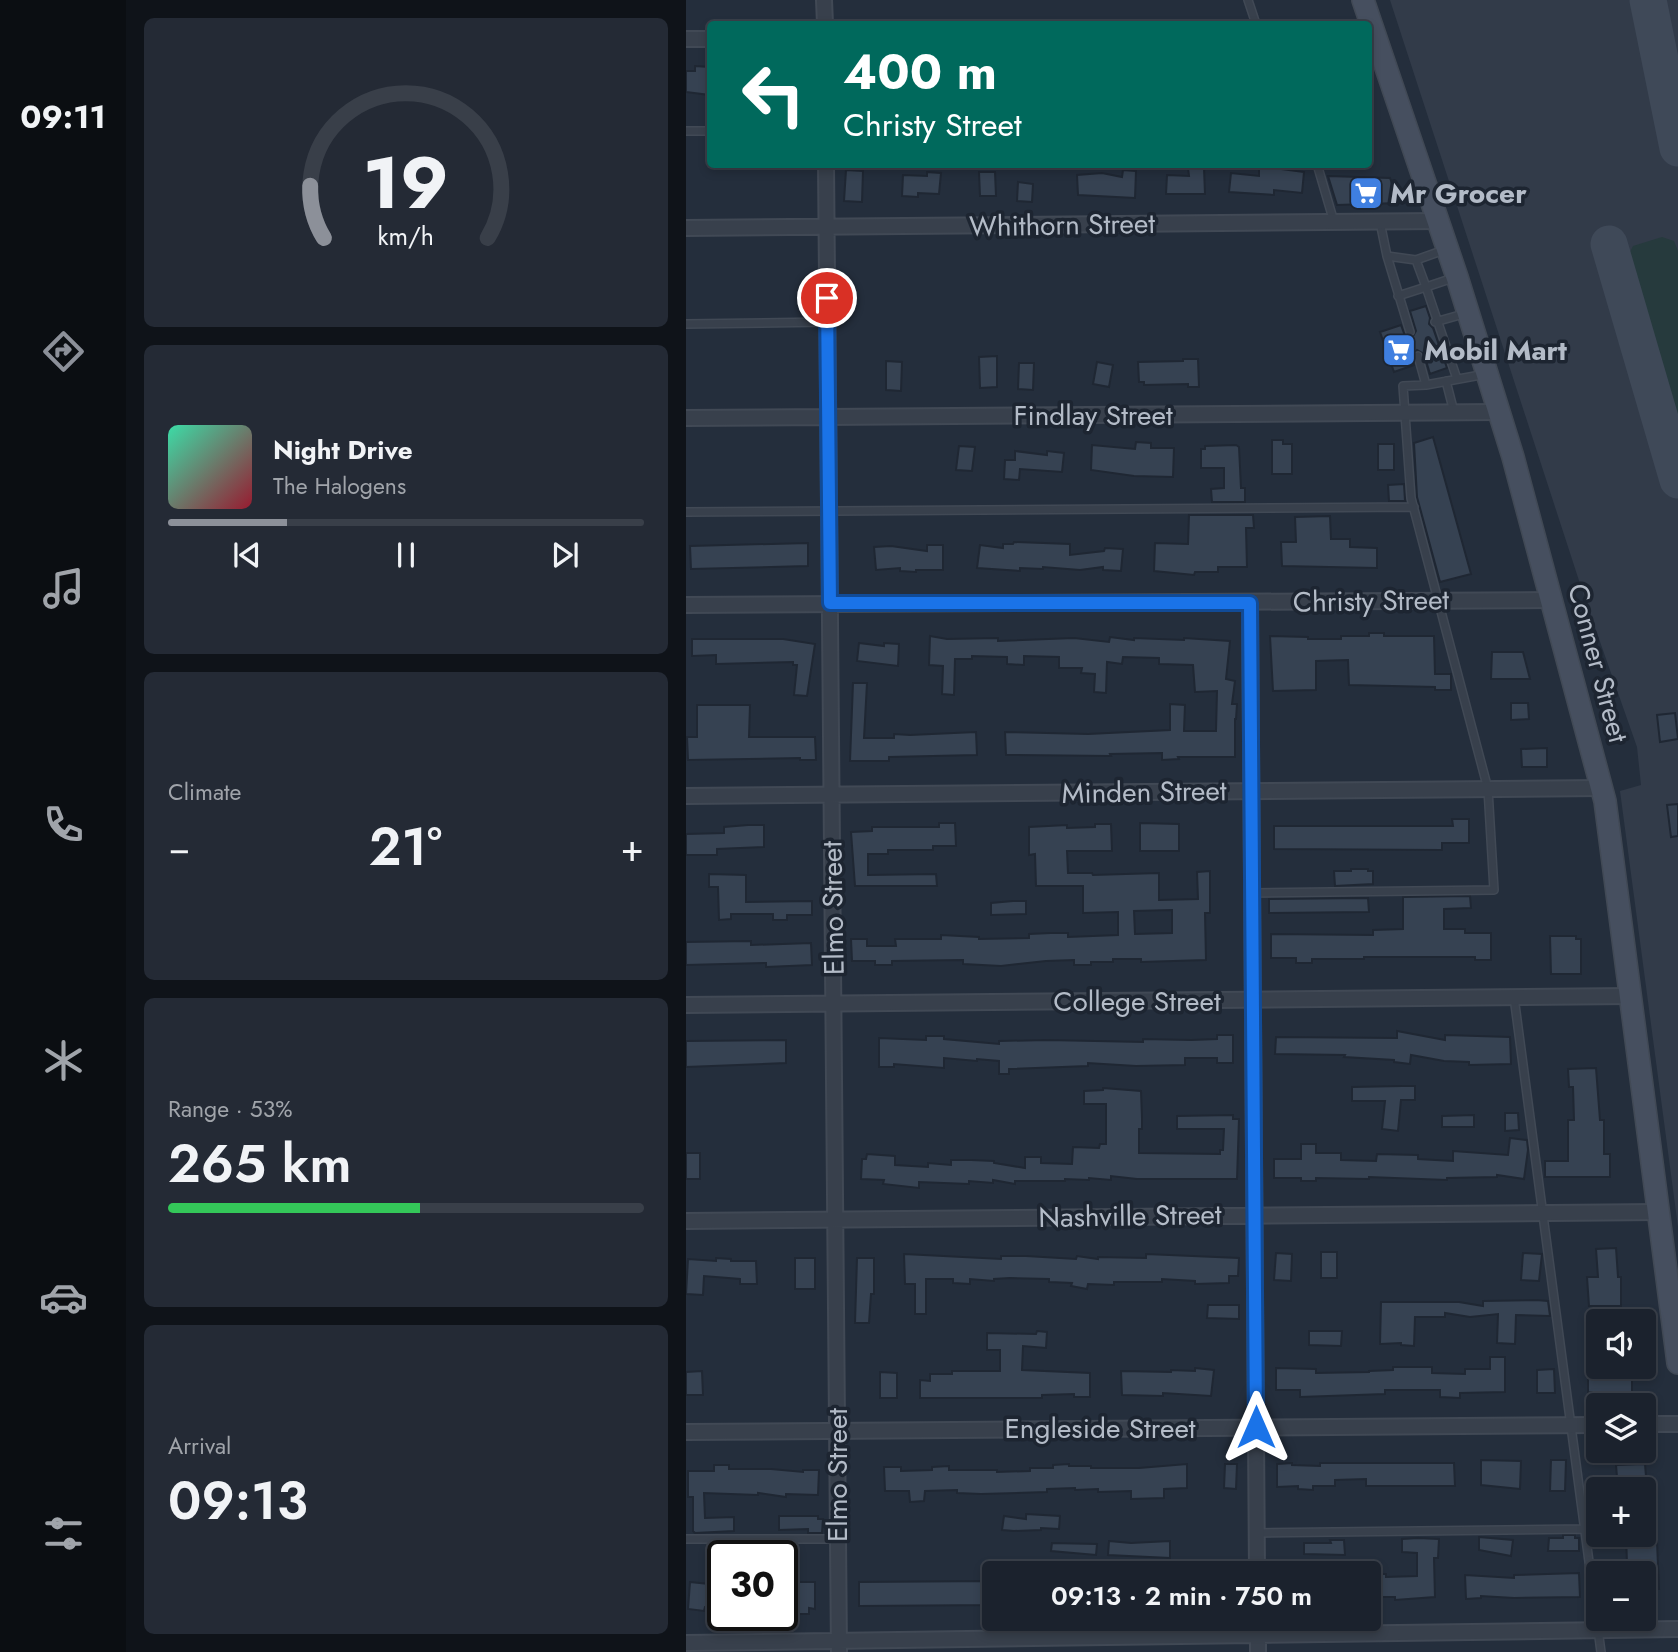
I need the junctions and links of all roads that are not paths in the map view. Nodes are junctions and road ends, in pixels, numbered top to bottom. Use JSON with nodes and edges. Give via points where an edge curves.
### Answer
{"nodes":[{"id":1,"x":824,"y":0,"type":"edge"},
{"id":2,"x":1248,"y":0,"type":"edge"},
{"id":3,"x":1363,"y":0,"type":"edge"},
{"id":4,"x":825,"y":21,"type":"edge"},
{"id":5,"x":1255,"y":21,"type":"edge"},
{"id":6,"x":1369,"y":21,"type":"edge"},
{"id":7,"x":1372,"y":34,"type":"edge"},
{"id":8,"x":686,"y":39,"type":"edge"},
{"id":9,"x":707,"y":39,"type":"edge"},
{"id":10,"x":686,"y":131,"type":"edge"},
{"id":11,"x":707,"y":131,"type":"edge"},
{"id":12,"x":826,"y":168,"type":"edge"},
{"id":13,"x":1318,"y":168,"type":"edge"},
{"id":14,"x":1335,"y":222,"type":"junction"},
{"id":15,"x":1380,"y":222,"type":"junction"},
{"id":16,"x":1438,"y":222,"type":"junction"},
{"id":17,"x":827,"y":227,"type":"junction"},
{"id":18,"x":686,"y":228,"type":"edge"},
{"id":19,"x":1448,"y":248,"type":"junction"},
{"id":20,"x":1387,"y":256,"type":"junction"},
{"id":21,"x":1416,"y":260,"type":"junction"},
{"id":22,"x":1457,"y":277,"type":"junction"},
{"id":23,"x":1426,"y":287,"type":"junction"},
{"id":24,"x":1398,"y":296,"type":"junction"},
{"id":25,"x":1468,"y":312,"type":"junction"},
{"id":26,"x":1435,"y":317,"type":"junction"},
{"id":27,"x":827,"y":322,"type":"junction"},
{"id":28,"x":686,"y":324,"type":"edge"},
{"id":29,"x":1411,"y":330,"type":"dead end"},
{"id":30,"x":1418,"y":356,"type":"dead end"},
{"id":31,"x":1487,"y":374,"type":"junction"},
{"id":32,"x":1457,"y":379,"type":"junction"},
{"id":33,"x":1446,"y":381,"type":"junction"},
{"id":34,"x":1426,"y":385,"type":"junction"},
{"id":35,"x":1454,"y":412,"type":"junction"},
{"id":36,"x":1499,"y":412,"type":"junction"},
{"id":37,"x":1406,"y":413,"type":"junction"},
{"id":38,"x":828,"y":417,"type":"junction"},
{"id":39,"x":686,"y":418,"type":"edge"},
{"id":40,"x":1413,"y":507,"type":"junction"},
{"id":41,"x":829,"y":510,"type":"junction"},
{"id":42,"x":686,"y":512,"type":"edge"},
{"id":43,"x":1552,"y":600,"type":"junction"},
{"id":44,"x":1439,"y":601,"type":"junction"},
{"id":45,"x":830,"y":603,"type":"junction"},
{"id":46,"x":1250,"y":603,"type":"junction"},
{"id":47,"x":686,"y":605,"type":"edge"},
{"id":48,"x":1602,"y":788,"type":"junction"},
{"id":49,"x":1488,"y":789,"type":"junction"},
{"id":50,"x":1251,"y":791,"type":"junction"},
{"id":51,"x":831,"y":795,"type":"junction"},
{"id":52,"x":686,"y":796,"type":"edge"},
{"id":53,"x":1252,"y":893,"type":"junction"},
{"id":54,"x":1630,"y":996,"type":"junction"},
{"id":55,"x":1514,"y":997,"type":"junction"},
{"id":56,"x":1253,"y":1000,"type":"junction"},
{"id":57,"x":833,"y":1003,"type":"junction"},
{"id":58,"x":686,"y":1004,"type":"edge"},
{"id":59,"x":1658,"y":1212,"type":"junction"},
{"id":60,"x":1543,"y":1213,"type":"junction"},
{"id":61,"x":1255,"y":1215,"type":"junction"},
{"id":62,"x":835,"y":1219,"type":"junction"},
{"id":63,"x":686,"y":1221,"type":"edge"},
{"id":64,"x":1678,"y":1363,"type":"edge"},
{"id":65,"x":1656,"y":1424,"type":"edge"},
{"id":66,"x":1678,"y":1424,"type":"edge"},
{"id":67,"x":1570,"y":1425,"type":"junction"},
{"id":68,"x":1586,"y":1425,"type":"edge"},
{"id":69,"x":1256,"y":1427,"type":"junction"},
{"id":70,"x":837,"y":1430,"type":"junction"},
{"id":71,"x":686,"y":1432,"type":"edge"},
{"id":72,"x":1584,"y":1529,"type":"junction"},
{"id":73,"x":1257,"y":1533,"type":"junction"},
{"id":74,"x":686,"y":1539,"type":"edge"},
{"id":75,"x":838,"y":1539,"type":"junction"},
{"id":76,"x":1257,"y":1561,"type":"edge"},
{"id":77,"x":1588,"y":1561,"type":"edge"},
{"id":78,"x":1656,"y":1629,"type":"edge"},
{"id":79,"x":1678,"y":1629,"type":"edge"},
{"id":80,"x":1586,"y":1630,"type":"edge"},
{"id":81,"x":1258,"y":1631,"type":"edge"},
{"id":82,"x":1598,"y":1631,"type":"edge"},
{"id":83,"x":1258,"y":1636,"type":"junction"},
{"id":84,"x":686,"y":1643,"type":"edge"},
{"id":85,"x":839,"y":1646,"type":"edge"},
{"id":86,"x":1258,"y":1652,"type":"edge"},
{"id":87,"x":1601,"y":1652,"type":"edge"}],
"edges":[{"from":1,"to":4,"type":"street"},
{"from":2,"to":5,"type":"lane"},
{"from":3,"to":6,"type":"main road","name":"Conner Street"},
{"from":7,"to":16,"type":"main road","name":"Conner Street"},
{"from":8,"to":9,"type":"street"},
{"from":10,"to":11,"type":"lane"},
{"from":12,"to":17,"type":"street","name":"Elmo Street"},
{"from":13,"to":14,"type":"lane"},
{"from":14,"to":15,"type":"street","name":"Whithorn Street"},
{"from":14,"to":17,"type":"street","name":"Whithorn Street"},
{"from":15,"to":16,"type":"street","name":"Whithorn Street"},
{"from":15,"to":20,"type":"lane"},
{"from":16,"to":19,"type":"main road","name":"Conner Street"},
{"from":17,"to":18,"type":"street","name":"Whithorn Street"},
{"from":17,"to":27,"type":"street","name":"Elmo Street"},
{"from":19,"to":21,"type":"lane"},
{"from":19,"to":22,"type":"main road","name":"Conner Street"},
{"from":20,"to":21,"type":"lane"},
{"from":20,"to":24,"type":"lane"},
{"from":21,"to":23,"type":"lane"},
{"from":22,"to":23,"type":"lane"},
{"from":22,"to":25,"type":"main road","name":"Conner Street"},
{"from":23,"to":24,"type":"lane"},
{"from":23,"to":26,"type":"lane"},
{"from":24,"to":29,"type":"lane"},
{"from":25,"to":26,"type":"lane"},
{"from":25,"to":31,"type":"main road","name":"Conner Street"},
{"from":26,"to":32,"type":"lane"},
{"from":27,"to":28,"type":"lane"},
{"from":27,"to":38,"type":"street","name":"Elmo Street"},
{"from":30,"to":34,"type":"lane"},
{"from":31,"to":32,"type":"lane"},
{"from":31,"to":36,"type":"main road","name":"Conner Street"},
{"from":32,"to":33,"type":"lane"},
{"from":33,"to":34,"type":"lane"},
{"from":33,"to":35,"type":"lane"},
{"from":34,"to":37,"type":"lane","via":[[1403,386]]},
{"from":35,"to":36,"type":"street","name":"Findlay Street"},
{"from":35,"to":37,"type":"street","name":"Findlay Street"},
{"from":36,"to":43,"type":"main road","name":"Conner Street"},
{"from":37,"to":38,"type":"street","name":"Findlay Street"},
{"from":37,"to":40,"type":"lane"},
{"from":38,"to":39,"type":"street","name":"Findlay Street"},
{"from":38,"to":41,"type":"street","name":"Elmo Street"},
{"from":40,"to":41,"type":"lane"},
{"from":40,"to":44,"type":"lane"},
{"from":41,"to":42,"type":"lane"},
{"from":41,"to":45,"type":"street","name":"Elmo Street"},
{"from":43,"to":44,"type":"street","name":"Christy Street"},
{"from":43,"to":48,"type":"main road","name":"Conner Street"},
{"from":44,"to":46,"type":"street","name":"Christy Street"},
{"from":44,"to":49,"type":"lane"},
{"from":45,"to":46,"type":"street","name":"Christy Street"},
{"from":45,"to":47,"type":"street","name":"Christy Street"},
{"from":45,"to":51,"type":"street","name":"Elmo Street"},
{"from":46,"to":50,"type":"street"},
{"from":48,"to":49,"type":"street","name":"Minden Street"},
{"from":48,"to":54,"type":"main road","name":"Conner Street"},
{"from":49,"to":50,"type":"street","name":"Minden Street"},
{"from":49,"to":53,"type":"lane","via":[[1494,890]]},
{"from":50,"to":51,"type":"street","name":"Minden Street"},
{"from":50,"to":53,"type":"street"},
{"from":51,"to":52,"type":"street","name":"Minden Street"},
{"from":51,"to":57,"type":"street","name":"Elmo Street"},
{"from":53,"to":56,"type":"street"},
{"from":54,"to":55,"type":"street","name":"College Street"},
{"from":54,"to":59,"type":"main road","name":"Conner Street"},
{"from":55,"to":56,"type":"street","name":"College Street"},
{"from":55,"to":60,"type":"lane"},
{"from":56,"to":57,"type":"street","name":"College Street"},
{"from":56,"to":61,"type":"street"},
{"from":57,"to":58,"type":"street","name":"College Street"},
{"from":57,"to":62,"type":"street","name":"Elmo Street"},
{"from":59,"to":60,"type":"street","name":"Nashville Street"},
{"from":59,"to":64,"type":"main road","name":"Conner Street"},
{"from":60,"to":61,"type":"street","name":"Nashville Street"},
{"from":60,"to":67,"type":"lane"},
{"from":61,"to":62,"type":"street","name":"Nashville Street"},
{"from":61,"to":69,"type":"street"},
{"from":62,"to":63,"type":"street","name":"Nashville Street"},
{"from":62,"to":70,"type":"street","name":"Elmo Street"},
{"from":65,"to":66,"type":"street"},
{"from":67,"to":68,"type":"street","name":"Engleside Street"},
{"from":67,"to":69,"type":"street","name":"Engleside Street"},
{"from":67,"to":72,"type":"lane"},
{"from":69,"to":70,"type":"street","name":"Engleside Street"},
{"from":69,"to":73,"type":"street"},
{"from":70,"to":71,"type":"street","name":"Engleside Street"},
{"from":70,"to":75,"type":"street","name":"Elmo Street"},
{"from":72,"to":73,"type":"lane"},
{"from":72,"to":77,"type":"lane"},
{"from":73,"to":76,"type":"street"},
{"from":74,"to":75,"type":"lane"},
{"from":75,"to":85,"type":"street","name":"Elmo Street"},
{"from":78,"to":79,"type":"street"},
{"from":80,"to":83,"type":"street"},
{"from":81,"to":83,"type":"street"},
{"from":82,"to":87,"type":"lane"},
{"from":83,"to":85,"type":"street"},
{"from":83,"to":86,"type":"street"},
{"from":84,"to":85,"type":"street"}]}
